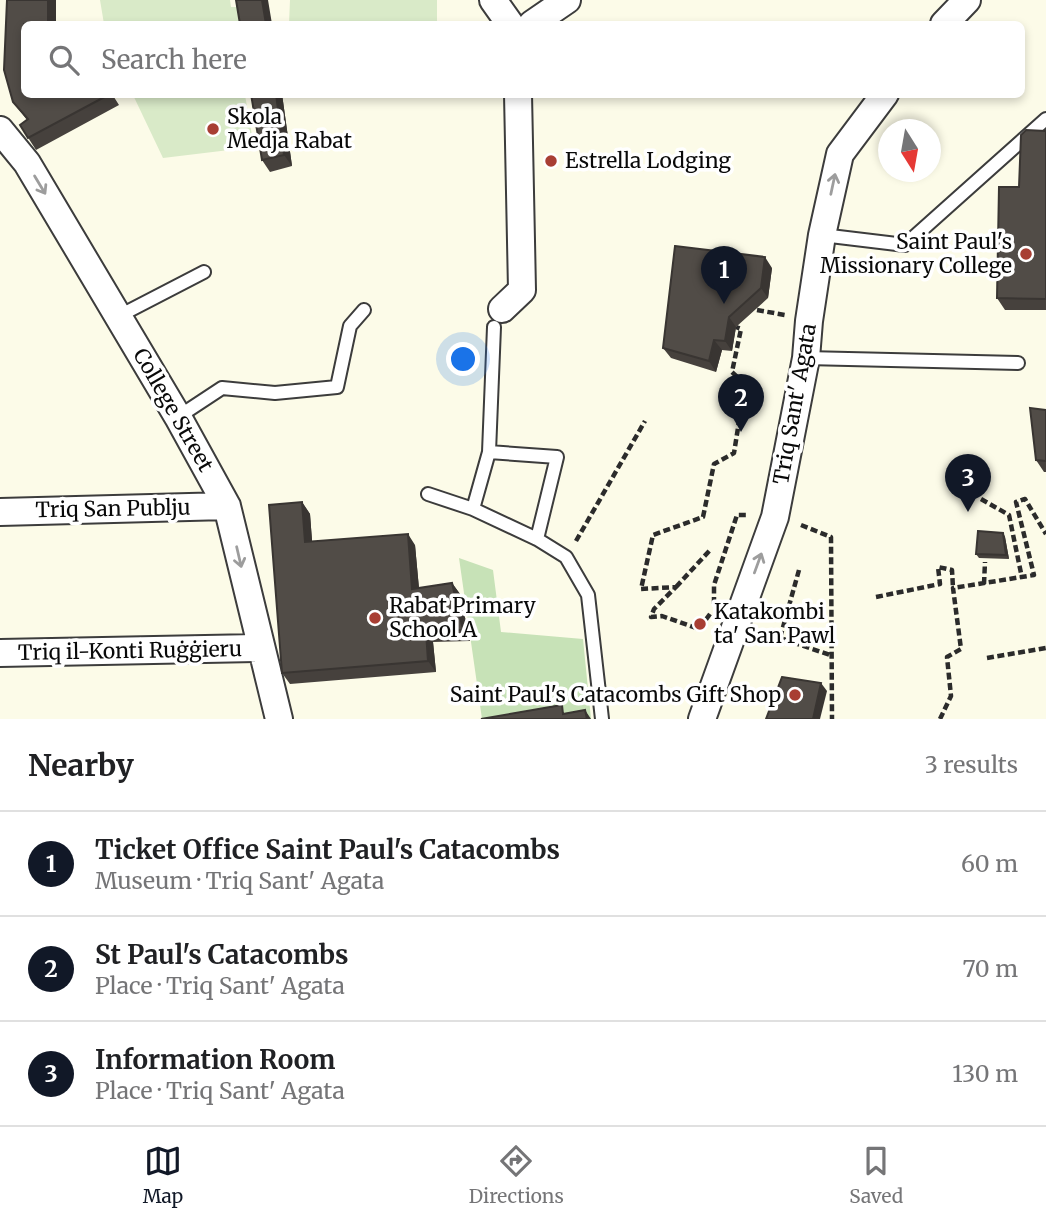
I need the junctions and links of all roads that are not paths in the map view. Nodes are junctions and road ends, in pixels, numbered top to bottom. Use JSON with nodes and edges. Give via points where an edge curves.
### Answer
{"nodes":[{"id":1,"x":493,"y":0,"type":"edge"},
{"id":2,"x":567,"y":0,"type":"edge"},
{"id":3,"x":967,"y":0,"type":"edge"},
{"id":4,"x":508,"y":21,"type":"edge"},
{"id":5,"x":536,"y":21,"type":"edge"},
{"id":6,"x":947,"y":21,"type":"edge"},
{"id":7,"x":518,"y":98,"type":"edge"},
{"id":8,"x":882,"y":98,"type":"edge"},
{"id":9,"x":1046,"y":118,"type":"edge"},
{"id":10,"x":0,"y":130,"type":"edge"},
{"id":11,"x":822,"y":235,"type":"junction"},
{"id":12,"x":204,"y":272,"type":"dead end"},
{"id":13,"x":364,"y":310,"type":"dead end"},
{"id":14,"x":119,"y":316,"type":"junction"},
{"id":15,"x":498,"y":318,"type":"joint"},
{"id":16,"x":806,"y":358,"type":"junction"},
{"id":17,"x":1018,"y":363,"type":"dead end"},
{"id":18,"x":178,"y":417,"type":"junction"},
{"id":19,"x":489,"y":452,"type":"junction"},
{"id":20,"x":428,"y":494,"type":"dead end"},
{"id":21,"x":227,"y":506,"type":"junction"},
{"id":22,"x":473,"y":509,"type":"junction"},
{"id":23,"x":0,"y":512,"type":"edge"},
{"id":24,"x":537,"y":539,"type":"junction"},
{"id":25,"x":261,"y":648,"type":"junction"},
{"id":26,"x":0,"y":653,"type":"edge"},
{"id":27,"x":279,"y":719,"type":"edge"},
{"id":28,"x":602,"y":719,"type":"edge"},
{"id":29,"x":702,"y":719,"type":"edge"}],
"edges":[{"from":1,"to":4,"type":"street"},
{"from":2,"to":5,"type":"street"},
{"from":3,"to":6,"type":"street"},
{"from":7,"to":15,"type":"street","via":[[522,290]]},
{"from":11,"to":8,"type":"street","name":"Triq Sant' Agata","one_way":true,"via":[[840,154]]},
{"from":9,"to":11,"type":"lane","via":[[905,246]]},
{"from":10,"to":14,"type":"street","name":"College Street","one_way":true,"via":[[27,163]]},
{"from":11,"to":16,"type":"street","name":"Triq Sant' Agata"},
{"from":12,"to":14,"type":"lane"},
{"from":13,"to":18,"type":"lane","via":[[350,326],[337,387],[275,393],[222,388]]},
{"from":14,"to":18,"type":"street","name":"College Street"},
{"from":15,"to":19,"type":"lane"},
{"from":16,"to":17,"type":"lane"},
{"from":29,"to":16,"type":"street","name":"Triq Sant' Agata","one_way":true,"via":[[775,517]]},
{"from":18,"to":21,"type":"street","name":"College Street"},
{"from":19,"to":22,"type":"lane"},
{"from":19,"to":24,"type":"lane","via":[[557,457]]},
{"from":20,"to":22,"type":"lane"},
{"from":21,"to":23,"type":"street","name":"Triq San Publju"},
{"from":21,"to":25,"type":"street","name":"College Street","one_way":true},
{"from":22,"to":24,"type":"lane"},
{"from":24,"to":28,"type":"lane","via":[[566,557],[588,596]]},
{"from":25,"to":26,"type":"street","name":"Triq il-Konti Ruġġieru"},
{"from":25,"to":27,"type":"street","name":"College Street"}]}
